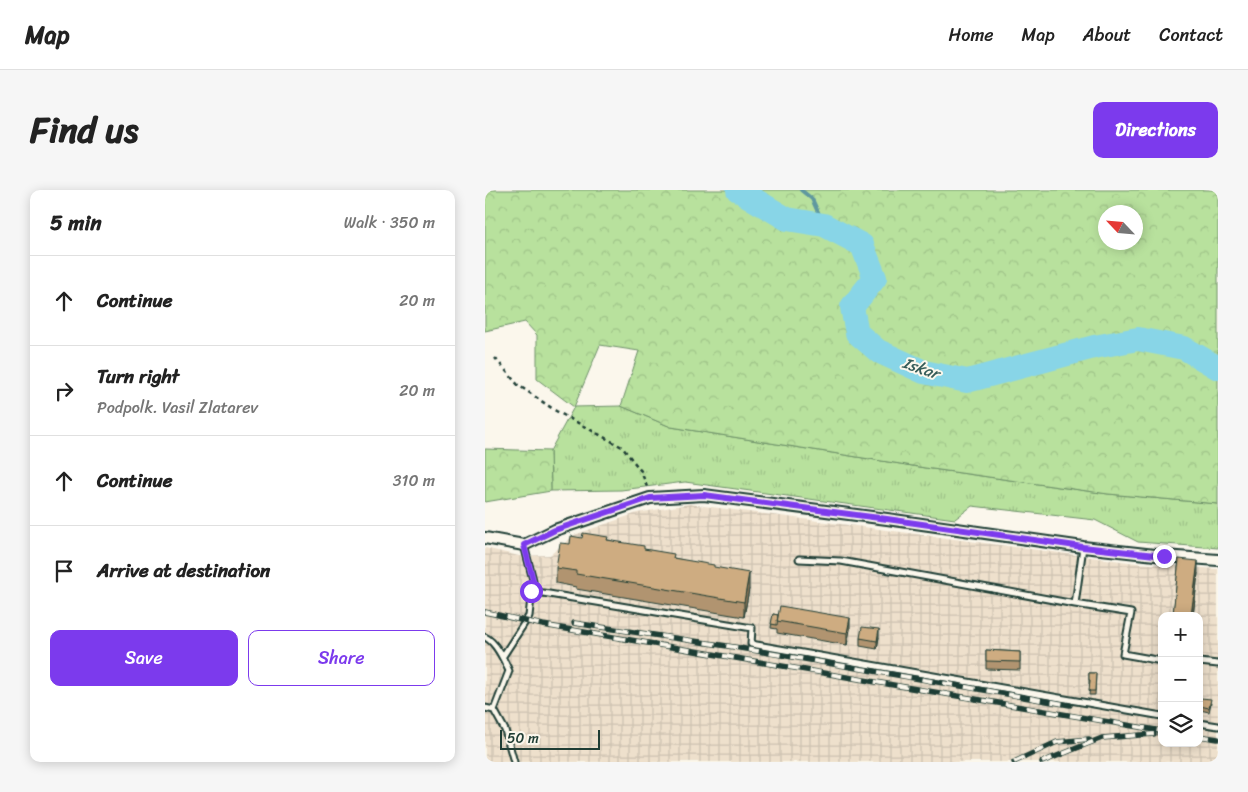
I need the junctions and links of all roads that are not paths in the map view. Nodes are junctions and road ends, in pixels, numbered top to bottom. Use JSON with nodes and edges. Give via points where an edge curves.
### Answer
{"nodes":[{"id":1,"x":485,"y":538,"type":"edge"},
{"id":2,"x":524,"y":545,"type":"junction"},
{"id":3,"x":1083,"y":547,"type":"junction"},
{"id":4,"x":799,"y":559,"type":"dead end"},
{"id":5,"x":1218,"y":560,"type":"edge"},
{"id":6,"x":531,"y":591,"type":"junction"},
{"id":7,"x":1075,"y":604,"type":"junction"},
{"id":8,"x":485,"y":637,"type":"edge"},
{"id":9,"x":503,"y":656,"type":"junction"},
{"id":10,"x":1158,"y":660,"type":"edge"},
{"id":11,"x":1203,"y":662,"type":"edge"},
{"id":12,"x":1218,"y":664,"type":"edge"},
{"id":13,"x":485,"y":708,"type":"edge"},
{"id":14,"x":494,"y":710,"type":"junction"},
{"id":15,"x":1158,"y":715,"type":"edge"},
{"id":16,"x":1203,"y":724,"type":"edge"},
{"id":17,"x":1218,"y":726,"type":"edge"},
{"id":18,"x":514,"y":762,"type":"edge"}],
"edges":[{"from":1,"to":2,"type":"street"},
{"from":2,"to":3,"type":"street","via":[[555,530],[650,498],[704,495]]},
{"from":2,"to":6,"type":"lane","via":[[533,580]]},
{"from":3,"to":5,"type":"street"},
{"from":3,"to":7,"type":"lane"},
{"from":4,"to":7,"type":"lane","via":[[841,561]]},
{"from":6,"to":9,"type":"lane","via":[[529,616]]},
{"from":6,"to":15,"type":"lane","via":[[752,628],[751,644]]},
{"from":7,"to":10,"type":"lane","via":[[1131,613],[1123,654]]},
{"from":8,"to":9,"type":"lane"},
{"from":9,"to":14,"type":"lane","via":[[509,671]]},
{"from":11,"to":12,"type":"lane"},
{"from":13,"to":14,"type":"lane"},
{"from":14,"to":18,"type":"lane","via":[[505,730]]},
{"from":16,"to":17,"type":"lane"}]}
